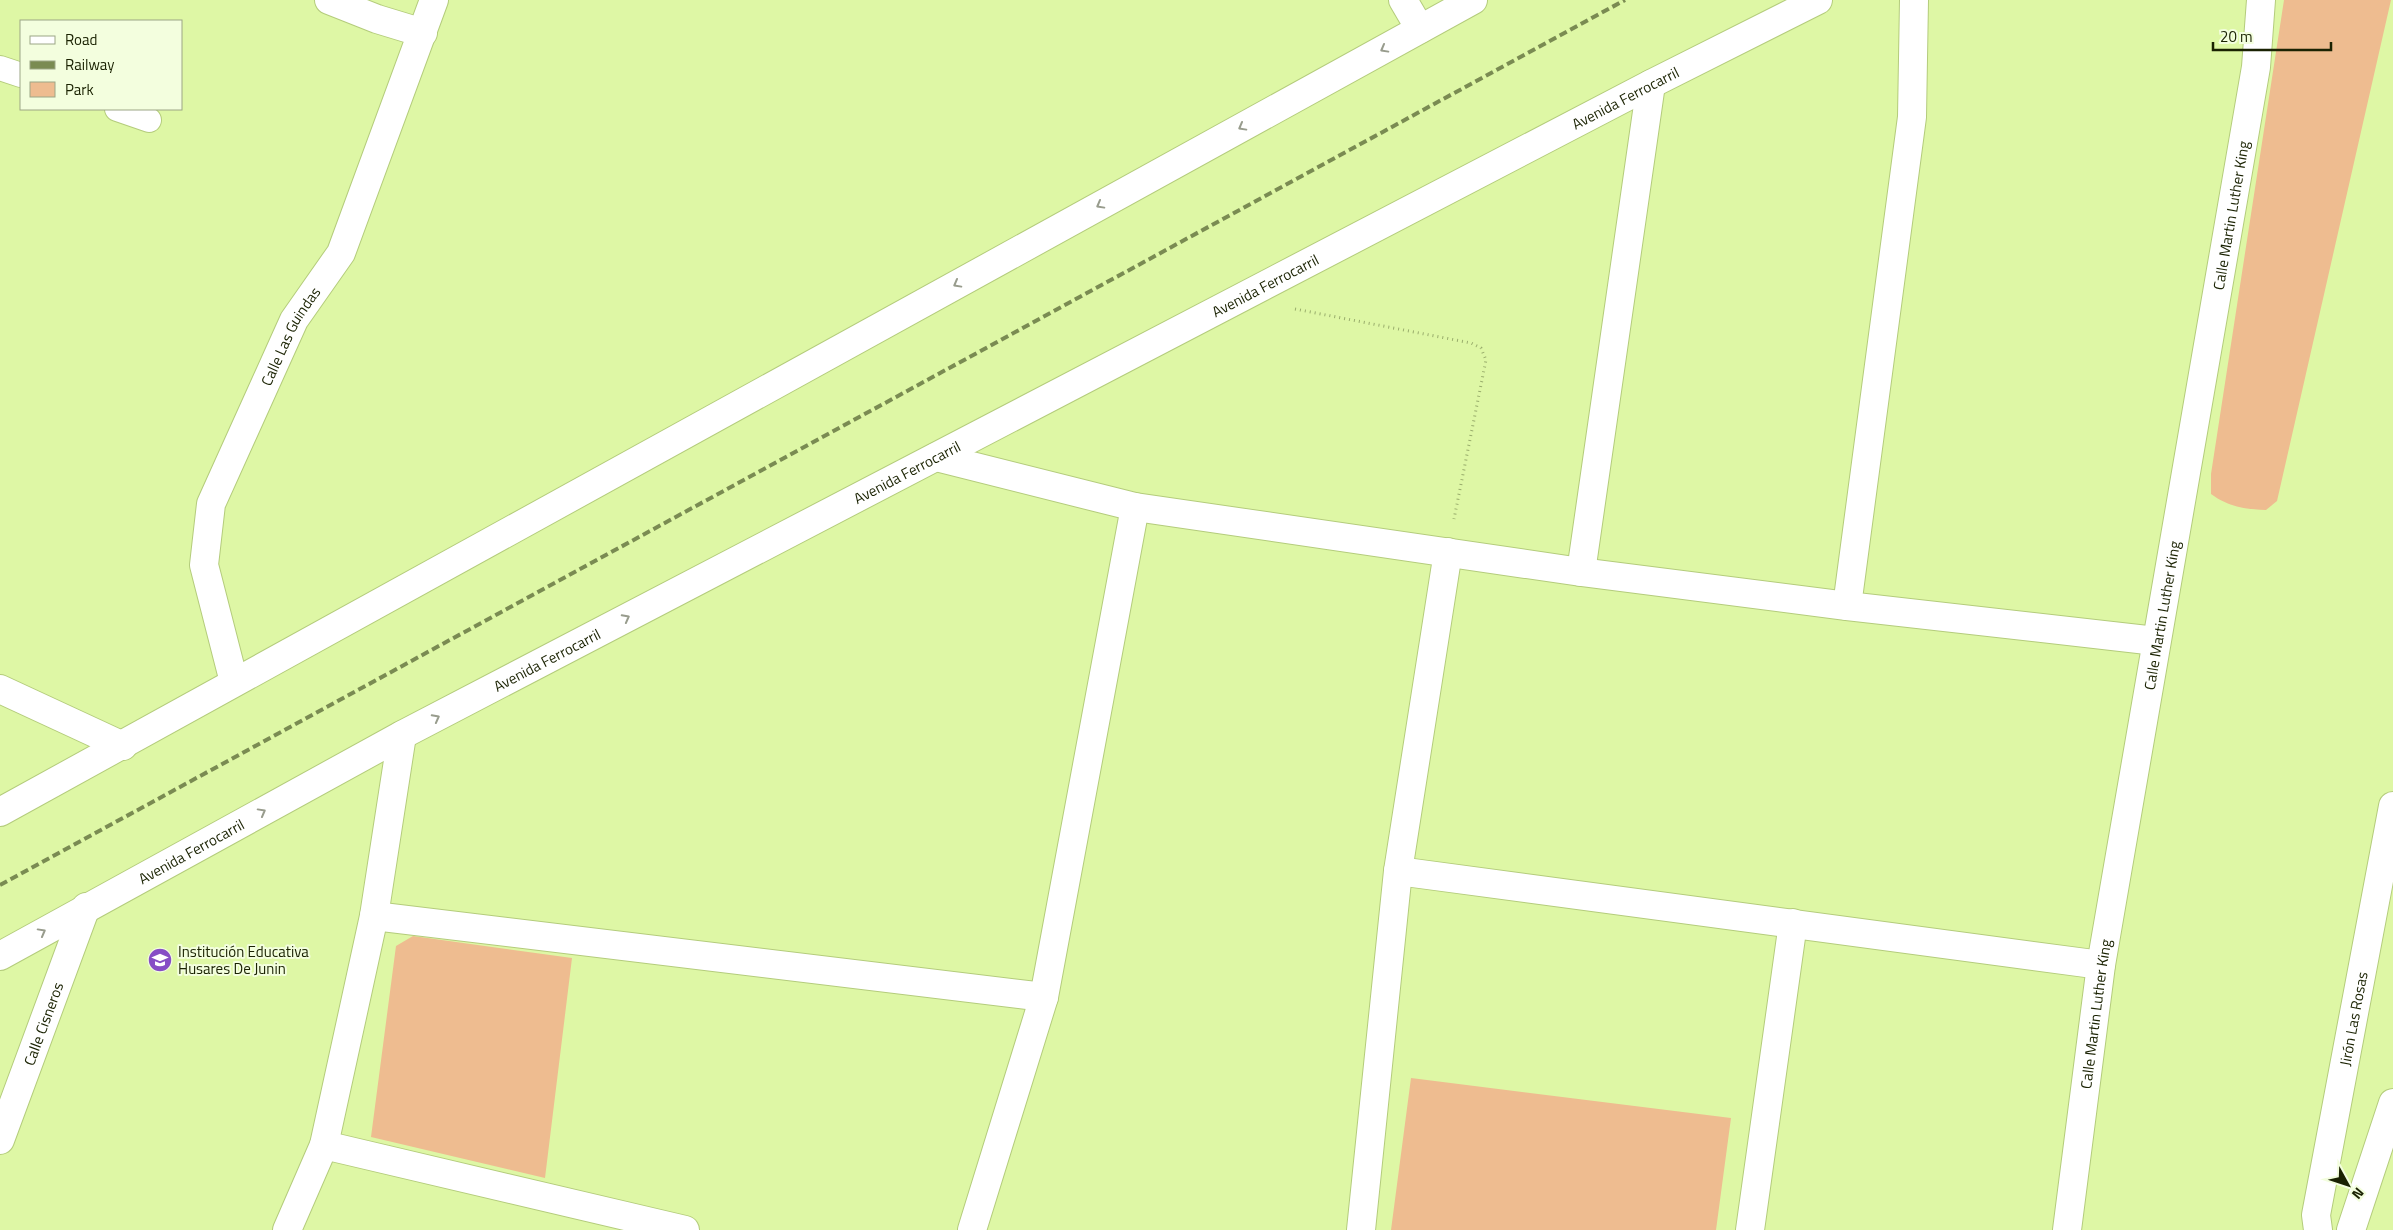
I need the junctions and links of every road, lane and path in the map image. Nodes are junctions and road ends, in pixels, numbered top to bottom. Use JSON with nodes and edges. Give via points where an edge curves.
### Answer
{"nodes":[{"id":1,"x":329,"y":0,"type":"edge"},
{"id":2,"x":434,"y":0,"type":"edge"},
{"id":3,"x":1403,"y":0,"type":"edge"},
{"id":4,"x":1473,"y":0,"type":"edge"},
{"id":5,"x":1818,"y":0,"type":"edge"},
{"id":6,"x":1914,"y":0,"type":"edge"},
{"id":7,"x":2261,"y":0,"type":"edge"},
{"id":8,"x":1420,"y":29,"type":"junction"},
{"id":9,"x":423,"y":33,"type":"junction"},
{"id":10,"x":0,"y":68,"type":"edge"},
{"id":11,"x":20,"y":75,"type":"edge"},
{"id":12,"x":1651,"y":84,"type":"junction"},
{"id":13,"x":119,"y":110,"type":"edge"},
{"id":14,"x":149,"y":120,"type":"dead end"},
{"id":15,"x":1240,"y":298,"type":"junction"},
{"id":16,"x":936,"y":457,"type":"junction"},
{"id":17,"x":1135,"y":507,"type":"junction"},
{"id":18,"x":1448,"y":552,"type":"junction"},
{"id":19,"x":1581,"y":572,"type":"junction"},
{"id":20,"x":1846,"y":606,"type":"junction"},
{"id":21,"x":2156,"y":641,"type":"junction"},
{"id":22,"x":234,"y":682,"type":"junction"},
{"id":23,"x":0,"y":689,"type":"edge"},
{"id":24,"x":402,"y":735,"type":"junction"},
{"id":25,"x":122,"y":746,"type":"junction"},
{"id":26,"x":2393,"y":806,"type":"edge"},
{"id":27,"x":0,"y":812,"type":"edge"},
{"id":28,"x":1398,"y":871,"type":"junction"},
{"id":29,"x":86,"y":907,"type":"junction"},
{"id":30,"x":374,"y":916,"type":"junction"},
{"id":31,"x":1793,"y":923,"type":"junction"},
{"id":32,"x":0,"y":956,"type":"edge"},
{"id":33,"x":2101,"y":965,"type":"junction"},
{"id":34,"x":1044,"y":997,"type":"junction"},
{"id":35,"x":2393,"y":1102,"type":"edge"},
{"id":36,"x":0,"y":1140,"type":"edge"},
{"id":37,"x":324,"y":1145,"type":"junction"},
{"id":38,"x":287,"y":1230,"type":"edge"},
{"id":39,"x":685,"y":1230,"type":"edge"},
{"id":40,"x":972,"y":1230,"type":"edge"},
{"id":41,"x":1361,"y":1230,"type":"edge"},
{"id":42,"x":1750,"y":1230,"type":"edge"},
{"id":43,"x":2067,"y":1230,"type":"edge"},
{"id":44,"x":2318,"y":1230,"type":"edge"},
{"id":45,"x":2350,"y":1230,"type":"edge"}],
"edges":[{"from":1,"to":9,"type":"street"},
{"from":2,"to":9,"type":"street","name":"Calle Las Guindas"},
{"from":3,"to":8,"type":"street"},
{"from":4,"to":8,"type":"street"},
{"from":5,"to":12,"type":"street","name":"Avenida Ferrocarril"},
{"from":6,"to":20,"type":"street","via":[[1912,117]]},
{"from":7,"to":21,"type":"street","name":"Calle Martin Luther King","via":[[2256,67]]},
{"from":8,"to":22,"type":"street","one_way":true},
{"from":9,"to":22,"type":"street","name":"Calle Las Guindas","via":[[341,253],[294,320],[211,504],[204,565]]},
{"from":10,"to":11,"type":"lane"},
{"from":12,"to":15,"type":"street","name":"Avenida Ferrocarril"},
{"from":12,"to":19,"type":"street"},
{"from":13,"to":14,"type":"lane"},
{"from":15,"to":16,"type":"street","name":"Avenida Ferrocarril"},
{"from":15,"to":18,"type":"path","via":[[1471,343],[1481,348],[1486,360]]},
{"from":16,"to":17,"type":"street"},
{"from":24,"to":16,"type":"street","name":"Avenida Ferrocarril","one_way":true},
{"from":17,"to":18,"type":"street"},
{"from":17,"to":34,"type":"street"},
{"from":18,"to":19,"type":"street"},
{"from":18,"to":28,"type":"street"},
{"from":19,"to":20,"type":"street"},
{"from":20,"to":21,"type":"street"},
{"from":21,"to":33,"type":"street","name":"Calle Martin Luther King"},
{"from":22,"to":25,"type":"street"},
{"from":23,"to":25,"type":"street"},
{"from":29,"to":24,"type":"street","name":"Avenida Ferrocarril","one_way":true},
{"from":24,"to":30,"type":"street"},
{"from":25,"to":27,"type":"street"},
{"from":26,"to":44,"type":"street","name":"Jirón Las Rosas","via":[[2316,1215]]},
{"from":28,"to":31,"type":"street"},
{"from":28,"to":41,"type":"street"},
{"from":32,"to":29,"type":"street","name":"Avenida Ferrocarril","one_way":true},
{"from":29,"to":36,"type":"street","name":"Calle Cisneros"},
{"from":30,"to":34,"type":"street"},
{"from":30,"to":37,"type":"street"},
{"from":31,"to":33,"type":"street"},
{"from":31,"to":42,"type":"street"},
{"from":33,"to":43,"type":"street","name":"Calle Martin Luther King"},
{"from":34,"to":40,"type":"street"},
{"from":35,"to":45,"type":"street"},
{"from":37,"to":38,"type":"street"},
{"from":37,"to":39,"type":"street"}]}
